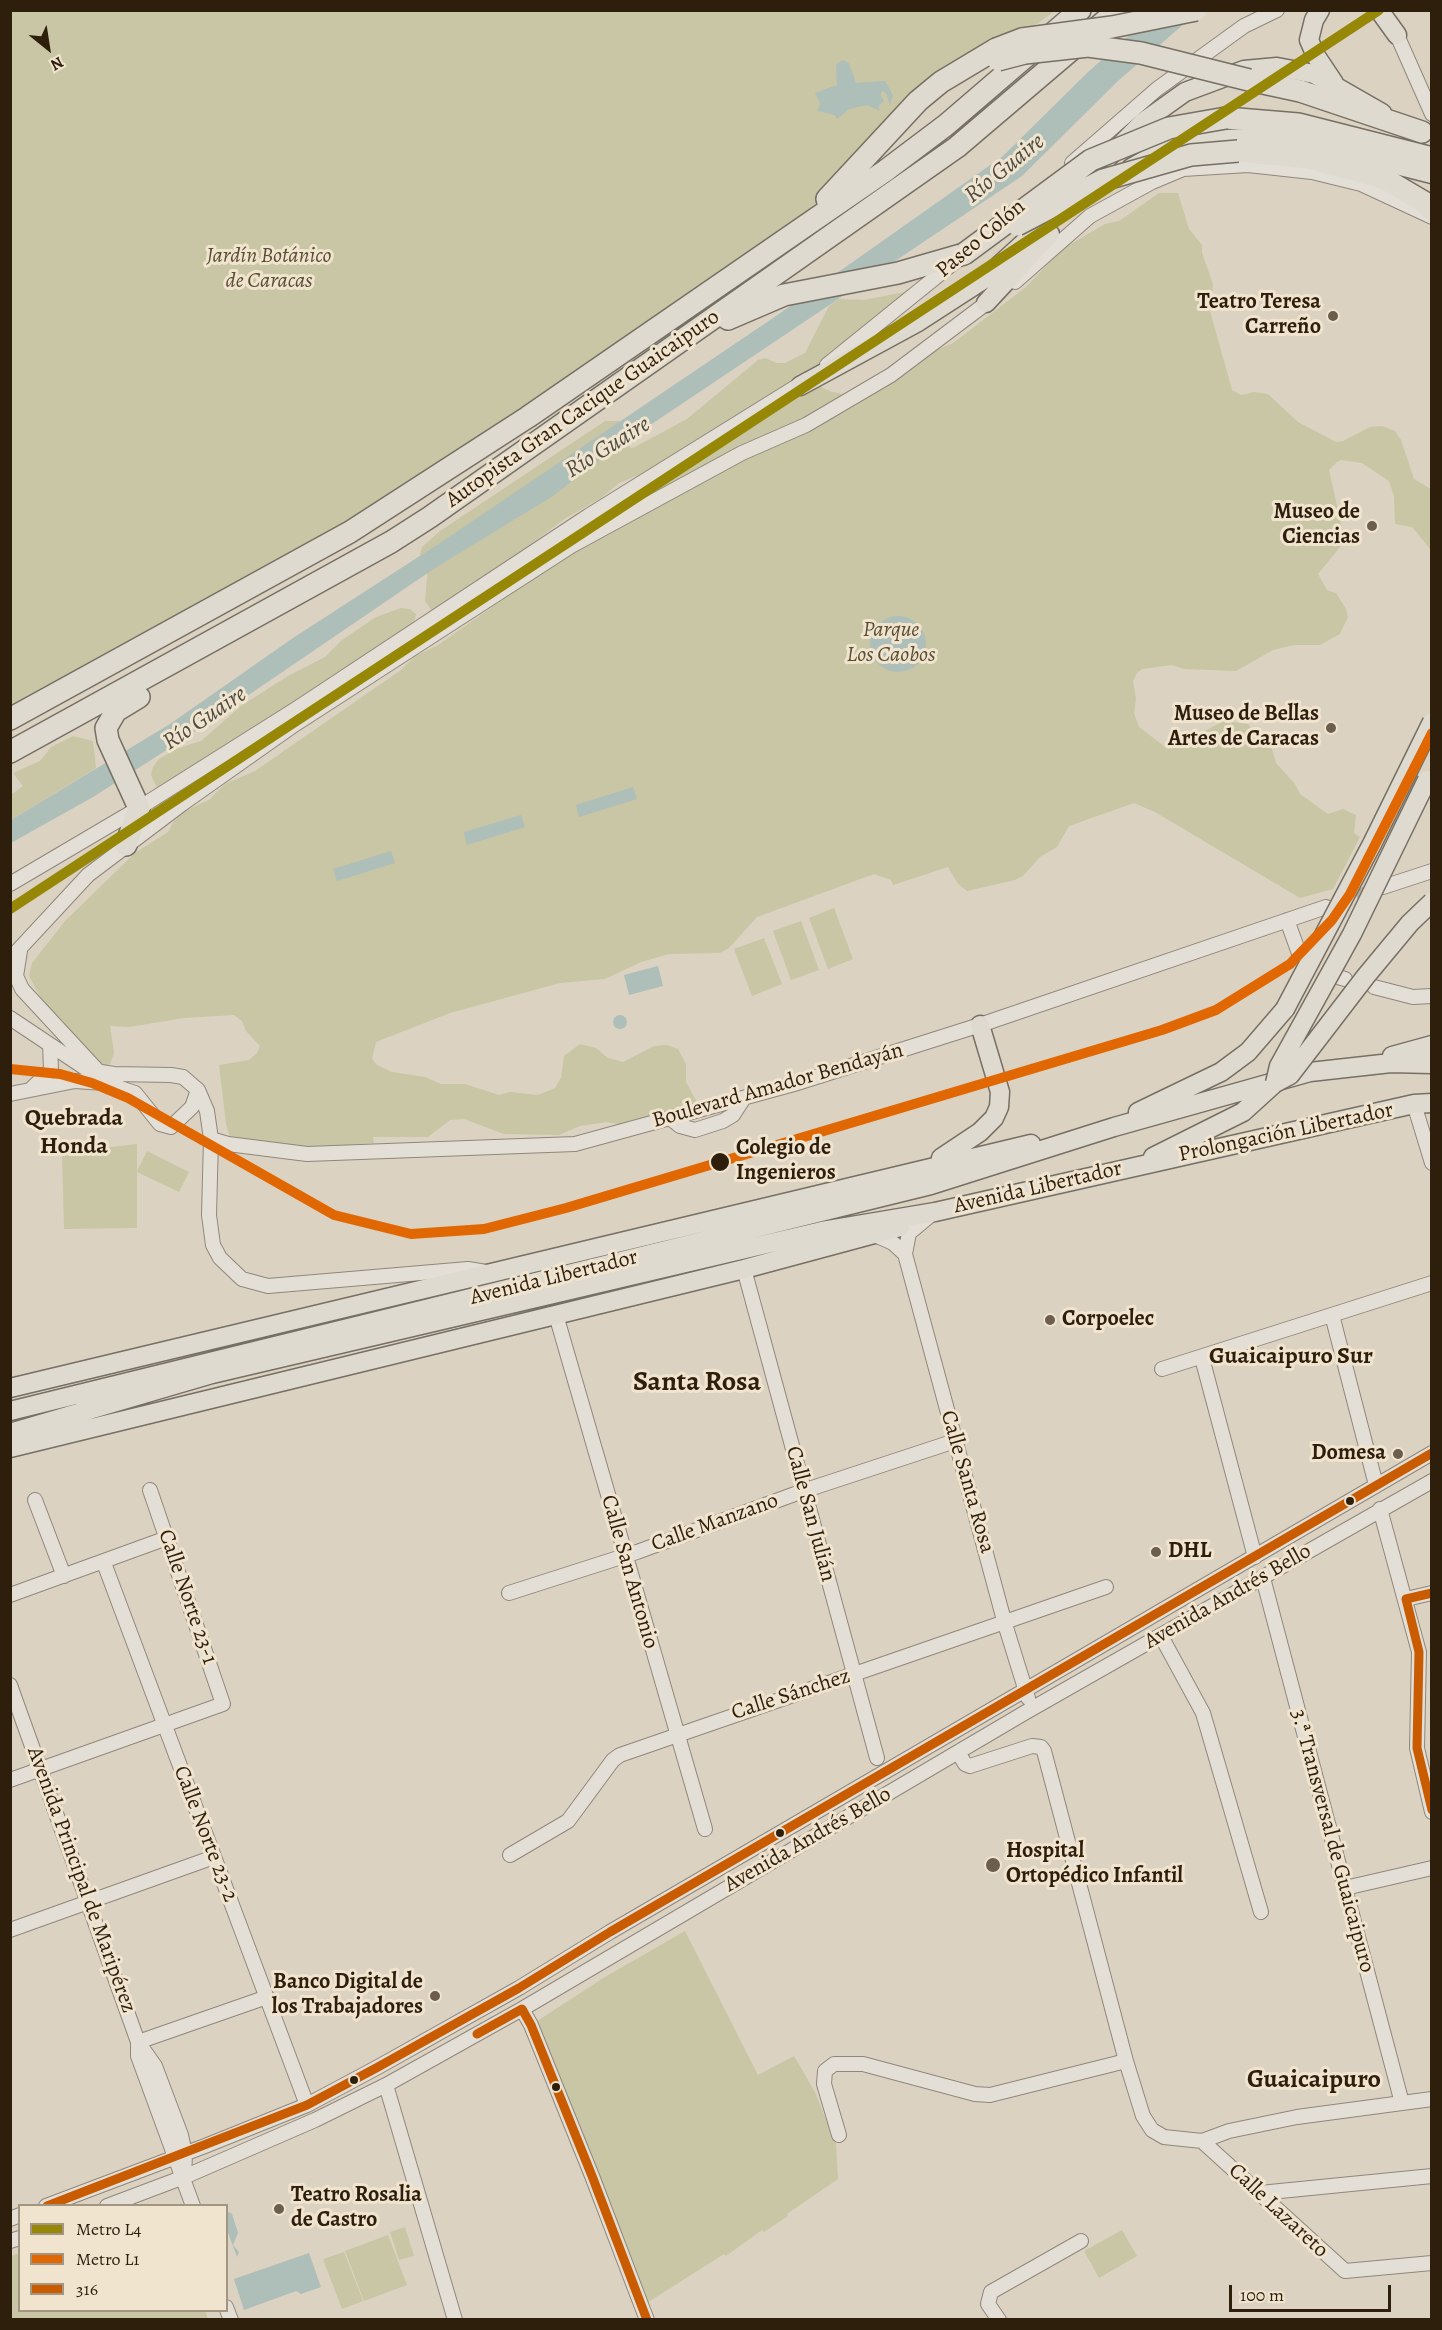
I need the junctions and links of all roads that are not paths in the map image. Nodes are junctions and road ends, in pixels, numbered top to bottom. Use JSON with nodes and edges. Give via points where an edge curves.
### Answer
{"nodes":[{"id":1,"x":1080,"y":10,"type":"edge"},
{"id":2,"x":1118,"y":10,"type":"edge"},
{"id":3,"x":1196,"y":10,"type":"edge"},
{"id":4,"x":1277,"y":10,"type":"edge"},
{"id":5,"x":1320,"y":10,"type":"edge"},
{"id":6,"x":1379,"y":10,"type":"edge"},
{"id":7,"x":1388,"y":10,"type":"edge"},
{"id":8,"x":1397,"y":34,"type":"junction"},
{"id":9,"x":997,"y":55,"type":"junction"},
{"id":10,"x":1335,"y":85,"type":"junction"},
{"id":11,"x":1427,"y":123,"type":"edge"},
{"id":12,"x":1431,"y":159,"type":"edge"},
{"id":13,"x":1431,"y":174,"type":"edge"},
{"id":14,"x":1431,"y":210,"type":"edge"},
{"id":15,"x":1431,"y":218,"type":"edge"},
{"id":16,"x":774,"y":248,"type":"junction"},
{"id":17,"x":964,"y":254,"type":"junction"},
{"id":18,"x":986,"y":303,"type":"junction"},
{"id":19,"x":683,"y":338,"type":"junction"},
{"id":20,"x":800,"y":386,"type":"junction"},
{"id":21,"x":203,"y":645,"type":"junction"},
{"id":22,"x":10,"y":719,"type":"edge"},
{"id":23,"x":1431,"y":722,"type":"edge"},
{"id":24,"x":10,"y":752,"type":"edge"},
{"id":25,"x":1429,"y":775,"type":"edge"},
{"id":26,"x":137,"y":803,"type":"junction"},
{"id":27,"x":126,"y":845,"type":"junction"},
{"id":28,"x":1431,"y":871,"type":"edge"},
{"id":29,"x":10,"y":884,"type":"edge"},
{"id":30,"x":1383,"y":887,"type":"tunnel mouth"},
{"id":31,"x":1431,"y":902,"type":"edge"},
{"id":32,"x":1326,"y":907,"type":"tunnel mouth"},
{"id":33,"x":1287,"y":920,"type":"junction"},
{"id":34,"x":17,"y":945,"type":"edge"},
{"id":35,"x":1300,"y":956,"type":"dead end"},
{"id":36,"x":10,"y":959,"type":"edge"},
{"id":37,"x":1374,"y":987,"type":"dead end"},
{"id":38,"x":1431,"y":996,"type":"edge"},
{"id":39,"x":11,"y":1018,"type":"edge"},
{"id":40,"x":980,"y":1026,"type":"junction"},
{"id":41,"x":50,"y":1045,"type":"junction"},
{"id":42,"x":1431,"y":1045,"type":"edge"},
{"id":43,"x":1431,"y":1064,"type":"edge"},
{"id":44,"x":100,"y":1072,"type":"junction"},
{"id":45,"x":1310,"y":1072,"type":"junction"},
{"id":46,"x":1275,"y":1083,"type":"junction"},
{"id":47,"x":28,"y":1090,"type":"junction"},
{"id":48,"x":198,"y":1090,"type":"junction"},
{"id":49,"x":10,"y":1094,"type":"edge"},
{"id":50,"x":1423,"y":1104,"type":"edge"},
{"id":51,"x":1114,"y":1127,"type":"junction"},
{"id":52,"x":1095,"y":1133,"type":"junction"},
{"id":53,"x":211,"y":1139,"type":"junction"},
{"id":54,"x":1431,"y":1162,"type":"edge"},
{"id":55,"x":1141,"y":1164,"type":"junction"},
{"id":56,"x":924,"y":1169,"type":"junction"},
{"id":57,"x":935,"y":1212,"type":"junction"},
{"id":58,"x":875,"y":1235,"type":"junction"},
{"id":59,"x":628,"y":1240,"type":"junction"},
{"id":60,"x":905,"y":1254,"type":"junction"},
{"id":61,"x":688,"y":1263,"type":"junction"},
{"id":62,"x":744,"y":1269,"type":"junction"},
{"id":63,"x":489,"y":1273,"type":"junction"},
{"id":64,"x":1431,"y":1283,"type":"edge"},
{"id":65,"x":526,"y":1293,"type":"junction"},
{"id":66,"x":563,"y":1313,"type":"junction"},
{"id":67,"x":1332,"y":1315,"type":"junction"},
{"id":68,"x":433,"y":1323,"type":"junction"},
{"id":69,"x":459,"y":1339,"type":"junction"},
{"id":70,"x":1202,"y":1358,"type":"junction"},
{"id":71,"x":1162,"y":1369,"type":"dead end"},
{"id":72,"x":222,"y":1371,"type":"junction"},
{"id":73,"x":10,"y":1388,"type":"edge"},
{"id":74,"x":118,"y":1388,"type":"junction"},
{"id":75,"x":10,"y":1401,"type":"edge"},
{"id":76,"x":10,"y":1411,"type":"edge"},
{"id":77,"x":10,"y":1421,"type":"edge"},
{"id":78,"x":10,"y":1433,"type":"edge"},
{"id":79,"x":955,"y":1441,"type":"junction"},
{"id":80,"x":10,"y":1448,"type":"edge"},
{"id":81,"x":1431,"y":1453,"type":"edge"},
{"id":82,"x":1431,"y":1481,"type":"edge"},
{"id":83,"x":1376,"y":1485,"type":"junction"},
{"id":84,"x":150,"y":1490,"type":"dead end"},
{"id":85,"x":803,"y":1491,"type":"junction"},
{"id":86,"x":35,"y":1500,"type":"dead end"},
{"id":87,"x":1380,"y":1509,"type":"junction"},
{"id":88,"x":167,"y":1538,"type":"junction"},
{"id":89,"x":624,"y":1556,"type":"junction"},
{"id":90,"x":1255,"y":1557,"type":"junction"},
{"id":91,"x":104,"y":1563,"type":"junction"},
{"id":92,"x":64,"y":1576,"type":"junction"},
{"id":93,"x":1263,"y":1578,"type":"junction"},
{"id":94,"x":1106,"y":1587,"type":"dead end"},
{"id":95,"x":509,"y":1593,"type":"dead end"},
{"id":96,"x":1431,"y":1593,"type":"edge"},
{"id":97,"x":10,"y":1595,"type":"edge"},
{"id":98,"x":1406,"y":1599,"type":"junction"},
{"id":99,"x":1005,"y":1624,"type":"junction"},
{"id":100,"x":1161,"y":1636,"type":"junction"},
{"id":101,"x":854,"y":1675,"type":"junction"},
{"id":102,"x":10,"y":1685,"type":"edge"},
{"id":103,"x":1025,"y":1690,"type":"junction"},
{"id":104,"x":1033,"y":1708,"type":"junction"},
{"id":105,"x":163,"y":1724,"type":"junction"},
{"id":106,"x":676,"y":1734,"type":"junction"},
{"id":107,"x":958,"y":1752,"type":"junction"},
{"id":108,"x":878,"y":1758,"type":"dead end"},
{"id":109,"x":41,"y":1768,"type":"junction"},
{"id":110,"x":10,"y":1780,"type":"edge"},
{"id":111,"x":1431,"y":1812,"type":"edge"},
{"id":112,"x":705,"y":1829,"type":"dead end"},
{"id":113,"x":510,"y":1855,"type":"dead end"},
{"id":114,"x":214,"y":1857,"type":"junction"},
{"id":115,"x":1431,"y":1868,"type":"edge"},
{"id":116,"x":1345,"y":1888,"type":"junction"},
{"id":117,"x":89,"y":1903,"type":"junction"},
{"id":118,"x":1261,"y":1912,"type":"dead end"},
{"id":119,"x":10,"y":1930,"type":"edge"},
{"id":120,"x":267,"y":1997,"type":"junction"},
{"id":121,"x":522,"y":2009,"type":"junction"},
{"id":122,"x":138,"y":2042,"type":"junction"},
{"id":123,"x":1126,"y":2061,"type":"junction"},
{"id":124,"x":386,"y":2085,"type":"junction"},
{"id":125,"x":1431,"y":2099,"type":"edge"},
{"id":126,"x":1402,"y":2103,"type":"junction"},
{"id":127,"x":307,"y":2105,"type":"junction"},
{"id":128,"x":839,"y":2135,"type":"dead end"},
{"id":129,"x":1202,"y":2141,"type":"junction"},
{"id":130,"x":180,"y":2156,"type":"junction"},
{"id":131,"x":1431,"y":2176,"type":"edge"},
{"id":132,"x":184,"y":2177,"type":"junction"},
{"id":133,"x":1260,"y":2193,"type":"junction"},
{"id":134,"x":49,"y":2204,"type":"edge"},
{"id":135,"x":110,"y":2204,"type":"edge"},
{"id":136,"x":193,"y":2204,"type":"edge"},
{"id":137,"x":1081,"y":2241,"type":"dead end"},
{"id":138,"x":1431,"y":2263,"type":"edge"},
{"id":139,"x":455,"y":2319,"type":"edge"},
{"id":140,"x":647,"y":2319,"type":"edge"},
{"id":141,"x":999,"y":2319,"type":"edge"}],
"edges":[{"from":1,"to":16,"type":"highway","name":"Autopista Gran Cacique Guaicaipuro","via":[[946,125]]},
{"from":2,"to":19,"type":"highway","name":"Autopista Gran Cacique Guaicaipuro","via":[[957,147]]},
{"from":3,"to":9,"type":"highway","bridge":true,"via":[[1022,39]]},
{"from":4,"to":20,"type":"street","name":"Paseo Colón","via":[[1244,27],[1157,89],[999,227]]},
{"from":5,"to":10,"type":"main road","via":[[1309,40]]},
{"from":6,"to":8,"type":"main road"},
{"from":7,"to":8,"type":"main road"},
{"from":8,"to":11,"type":"street"},
{"from":9,"to":11,"type":"highway","bridge":true,"via":[[1088,46],[1141,53]]},
{"from":9,"to":16,"type":"highway","via":[[941,81],[842,185]]},
{"from":10,"to":11,"type":"main road","via":[[1374,110]]},
{"from":10,"to":20,"type":"main road","via":[[1314,74],[1277,67],[1244,70],[1185,92],[1143,122],[983,279],[918,322]]},
{"from":12,"to":17,"type":"highway","bridge":true,"via":[[1298,124],[1226,117],[1169,128],[1091,160]]},
{"from":13,"to":18,"type":"main road","via":[[1287,137],[1194,140],[1168,147],[1076,206]]},
{"from":14,"to":17,"type":"highway","bridge":true,"via":[[1385,179],[1309,158],[1238,151],[1191,156],[1103,180]]},
{"from":15,"to":18,"type":"street","via":[[1361,184],[1312,172],[1248,165],[1183,169],[1080,223],[1022,277]]},
{"from":16,"to":22,"type":"highway","name":"Autopista Gran Cacique Guaicaipuro","via":[[537,411],[350,532]]},
{"from":17,"to":19,"type":"highway","via":[[898,273],[784,295]]},
{"from":18,"to":27,"type":"street","via":[[891,375],[572,546],[294,725]]},
{"from":19,"to":21,"type":"highway","name":"Autopista Gran Cacique Guaicaipuro","via":[[420,523]]},
{"from":20,"to":26,"type":"street","name":"Paseo Colón","via":[[598,510],[296,709]]},
{"from":21,"to":24,"type":"highway","name":"Autopista Gran Cacique Guaicaipuro"},
{"from":21,"to":26,"type":"highway","via":[[154,688],[116,711],[106,728]]},
{"from":23,"to":51,"type":"main road","bridge":true,"via":[[1286,1009],[1248,1052],[1221,1072],[1154,1103]]},
{"from":25,"to":46,"type":"main road","bridge":true,"via":[[1352,934],[1279,1066]]},
{"from":26,"to":27,"type":"highway"},
{"from":26,"to":29,"type":"street","name":"Paseo Colón"},
{"from":27,"to":34,"type":"street","via":[[88,875]]},
{"from":28,"to":30,"type":"street"},
{"from":31,"to":46,"type":"main road","bridge":true,"via":[[1410,922],[1290,1075]]},
{"from":32,"to":33,"type":"street","name":"Boulevard Amador Bendayán"},
{"from":33,"to":35,"type":"street"},
{"from":33,"to":40,"type":"street","name":"Boulevard Amador Bendayán"},
{"from":34,"to":36,"type":"street"},
{"from":34,"to":44,"type":"street","via":[[18,983]]},
{"from":37,"to":38,"type":"street","via":[[1413,997]]},
{"from":39,"to":41,"type":"street"},
{"from":40,"to":53,"type":"street","name":"Boulevard Amador Bendayán","via":[[671,1119],[558,1146],[307,1154]]},
{"from":40,"to":56,"type":"main road","via":[[1000,1092],[999,1107],[994,1118],[967,1143]]},
{"from":41,"to":44,"type":"street","via":[[79,1066]]},
{"from":41,"to":47,"type":"street","via":[[51,1070]]},
{"from":42,"to":45,"type":"main road"},
{"from":43,"to":45,"type":"main road","name":"Prolongación Libertador","via":[[1391,1063]]},
{"from":44,"to":48,"type":"street","via":[[183,1077]]},
{"from":45,"to":51,"type":"main road","name":"Prolongación Libertador"},
{"from":46,"to":55,"type":"main road","via":[[1243,1112]]},
{"from":47,"to":48,"type":"street","via":[[94,1081],[119,1086],[135,1094],[160,1124],[171,1127],[192,1107]]},
{"from":47,"to":49,"type":"street"},
{"from":48,"to":53,"type":"street","via":[[207,1111]]},
{"from":50,"to":54,"type":"street"},
{"from":50,"to":55,"type":"main road","name":"Prolongación Libertador"},
{"from":51,"to":52,"type":"main road","name":"Avenida Libertador"},
{"from":52,"to":56,"type":"main road","name":"Avenida Libertador","via":[[1017,1145]]},
{"from":52,"to":65,"type":"main road","name":"Avenida Libertador","via":[[931,1185]]},
{"from":53,"to":63,"type":"street","via":[[209,1215],[213,1245],[220,1258],[242,1279],[268,1286],[468,1269]]},
{"from":55,"to":57,"type":"main road","name":"Avenida Libertador"},
{"from":56,"to":59,"type":"main road","name":"Avenida Libertador"},
{"from":57,"to":58,"type":"main road","name":"Avenida Libertador"},
{"from":57,"to":60,"type":"street","via":[[909,1233]]},
{"from":57,"to":61,"type":"main road","name":"Avenida Libertador","via":[[822,1231]]},
{"from":58,"to":60,"type":"street"},
{"from":58,"to":62,"type":"main road","name":"Avenida Libertador"},
{"from":59,"to":63,"type":"main road","name":"Avenida Libertador"},
{"from":59,"to":65,"type":"main road"},
{"from":60,"to":79,"type":"street","name":"Calle Santa Rosa"},
{"from":61,"to":65,"type":"main road","name":"Avenida Libertador"},
{"from":61,"to":66,"type":"main road"},
{"from":62,"to":66,"type":"main road","name":"Avenida Libertador"},
{"from":62,"to":85,"type":"street","name":"Calle San Julián"},
{"from":63,"to":73,"type":"main road","name":"Avenida Libertador"},
{"from":64,"to":67,"type":"street"},
{"from":65,"to":66,"type":"main road"},
{"from":65,"to":68,"type":"main road","name":"Avenida Libertador"},
{"from":65,"to":74,"type":"main road","name":"Avenida Libertador"},
{"from":66,"to":69,"type":"main road","name":"Avenida Libertador"},
{"from":66,"to":89,"type":"street","name":"Calle San Antonio"},
{"from":67,"to":70,"type":"street"},
{"from":67,"to":83,"type":"street"},
{"from":68,"to":69,"type":"main road"},
{"from":68,"to":72,"type":"main road","name":"Avenida Libertador"},
{"from":69,"to":80,"type":"main road","name":"Avenida Libertador"},
{"from":70,"to":71,"type":"street"},
{"from":70,"to":90,"type":"street"},
{"from":72,"to":74,"type":"main road","name":"Avenida Libertador"},
{"from":72,"to":78,"type":"main road"},
{"from":74,"to":75,"type":"main road","via":[[97,1384]]},
{"from":74,"to":76,"type":"main road","name":"Avenida Libertador"},
{"from":74,"to":77,"type":"main road","name":"Avenida Libertador"},
{"from":79,"to":85,"type":"street","name":"Calle Manzano"},
{"from":79,"to":99,"type":"street","name":"Calle Santa Rosa"},
{"from":81,"to":83,"type":"street","name":"Avenida Andrés Bello"},
{"from":82,"to":87,"type":"street","name":"Avenida Andrés Bello"},
{"from":83,"to":90,"type":"street","name":"Avenida Andrés Bello"},
{"from":84,"to":88,"type":"street","name":"Calle Norte 23-1"},
{"from":85,"to":89,"type":"street","name":"Calle Manzano"},
{"from":85,"to":101,"type":"street","name":"Calle San Julián"},
{"from":86,"to":92,"type":"street"},
{"from":87,"to":93,"type":"street","name":"Avenida Andrés Bello"},
{"from":87,"to":98,"type":"street"},
{"from":88,"to":91,"type":"street"},
{"from":88,"to":105,"type":"street","name":"Calle Norte 23-1","via":[[223,1704]]},
{"from":89,"to":95,"type":"street","name":"Calle Manzano"},
{"from":89,"to":106,"type":"street","name":"Calle San Antonio"},
{"from":90,"to":103,"type":"street","name":"Avenida Andrés Bello"},
{"from":91,"to":92,"type":"street"},
{"from":91,"to":105,"type":"street","name":"Calle Norte 23-2"},
{"from":92,"to":97,"type":"street"},
{"from":93,"to":100,"type":"street","name":"Avenida Andrés Bello"},
{"from":93,"to":116,"type":"street","name":"3.ª Transversal de Guaicaipuro"},
{"from":94,"to":99,"type":"street","name":"Calle Sánchez"},
{"from":96,"to":98,"type":"street"},
{"from":98,"to":111,"type":"street","via":[[1419,1652],[1417,1746]]},
{"from":99,"to":101,"type":"street","name":"Calle Sánchez"},
{"from":99,"to":103,"type":"street","name":"Calle Santa Rosa"},
{"from":100,"to":104,"type":"street","name":"Avenida Andrés Bello"},
{"from":100,"to":118,"type":"street","via":[[1203,1713]]},
{"from":101,"to":106,"type":"street","name":"Calle Sánchez"},
{"from":101,"to":108,"type":"street","name":"Calle San Julián"},
{"from":102,"to":109,"type":"street","name":"Avenida Principal de Maripérez"},
{"from":103,"to":104,"type":"street","name":"Calle Santa Rosa"},
{"from":103,"to":127,"type":"street","name":"Avenida Andrés Bello","via":[[519,1988]]},
{"from":104,"to":107,"type":"street","name":"Avenida Andrés Bello"},
{"from":105,"to":109,"type":"street"},
{"from":105,"to":114,"type":"street","name":"Calle Norte 23-2"},
{"from":106,"to":112,"type":"street","name":"Calle San Antonio"},
{"from":106,"to":113,"type":"street","name":"Calle Sánchez","via":[[613,1760],[568,1821]]},
{"from":107,"to":121,"type":"street","name":"Avenida Andrés Bello"},
{"from":107,"to":123,"type":"street","via":[[970,1766],[1032,1746],[1044,1750]]},
{"from":109,"to":110,"type":"street"},
{"from":109,"to":117,"type":"street","name":"Avenida Principal de Maripérez"},
{"from":114,"to":117,"type":"street"},
{"from":114,"to":120,"type":"street","name":"Calle Norte 23-2"},
{"from":115,"to":116,"type":"street"},
{"from":116,"to":126,"type":"street","name":"3.ª Transversal de Guaicaipuro"},
{"from":117,"to":119,"type":"street"},
{"from":117,"to":122,"type":"street","name":"Avenida Principal de Maripérez"},
{"from":120,"to":122,"type":"street"},
{"from":120,"to":127,"type":"street","name":"Calle Norte 23-2"},
{"from":121,"to":124,"type":"street","name":"Avenida Andrés Bello"},
{"from":121,"to":140,"type":"street"},
{"from":122,"to":130,"type":"street","name":"Avenida Principal de Maripérez","via":[[155,2066],[181,2135]]},
{"from":123,"to":128,"type":"street","via":[[990,2095],[864,2064],[834,2064],[825,2072],[824,2084]]},
{"from":123,"to":129,"type":"street","via":[[1143,2116],[1152,2130],[1164,2137]]},
{"from":124,"to":132,"type":"street","name":"Avenida Andrés Bello"},
{"from":124,"to":139,"type":"street"},
{"from":125,"to":126,"type":"street"},
{"from":126,"to":129,"type":"street","via":[[1297,2117],[1229,2131]]},
{"from":127,"to":130,"type":"street","name":"Avenida Andrés Bello"},
{"from":129,"to":133,"type":"street","name":"Calle Lazareto"},
{"from":130,"to":132,"type":"street","name":"Avenida Principal de Maripérez"},
{"from":130,"to":134,"type":"street","name":"Avenida Andrés Bello"},
{"from":131,"to":133,"type":"street"},
{"from":132,"to":135,"type":"street","name":"Avenida Andrés Bello"},
{"from":132,"to":136,"type":"street","name":"Avenida Principal de Maripérez"},
{"from":133,"to":138,"type":"street","name":"Calle Lazareto","via":[[1345,2271]]},
{"from":137,"to":141,"type":"street","via":[[991,2292],[988,2304]]}]}
